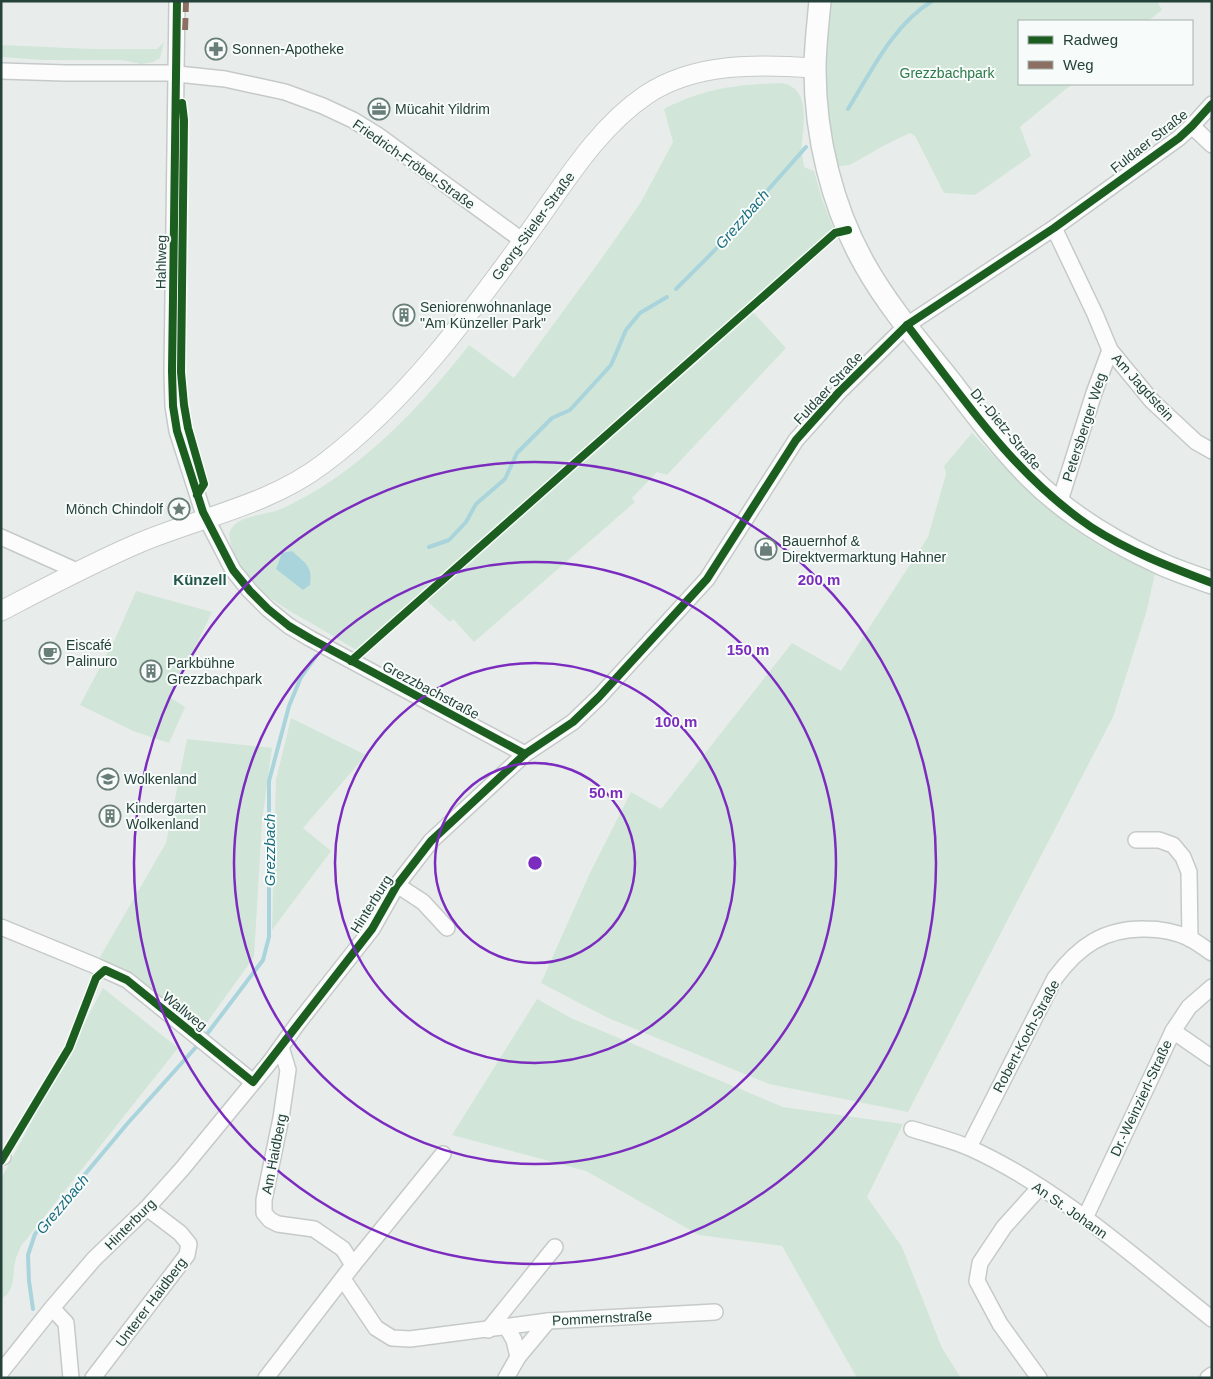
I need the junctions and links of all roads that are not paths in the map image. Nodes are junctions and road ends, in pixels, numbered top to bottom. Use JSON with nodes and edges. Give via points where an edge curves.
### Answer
{"nodes":[{"id":1,"x":177,"y":1,"type":"edge"},
{"id":2,"x":820,"y":1,"type":"edge"},
{"id":3,"x":815,"y":68,"type":"junction"},
{"id":4,"x":1,"y":71,"type":"edge"},
{"id":5,"x":176,"y":74,"type":"junction"},
{"id":6,"x":1212,"y":104,"type":"edge"},
{"id":7,"x":1192,"y":126,"type":"junction"},
{"id":8,"x":1212,"y":145,"type":"edge"},
{"id":9,"x":1054,"y":228,"type":"junction"},
{"id":10,"x":523,"y":241,"type":"junction"},
{"id":11,"x":906,"y":325,"type":"junction"},
{"id":12,"x":1110,"y":350,"type":"junction"},
{"id":13,"x":1212,"y":451,"type":"edge"},
{"id":14,"x":1059,"y":504,"type":"junction"},
{"id":15,"x":206,"y":519,"type":"junction"},
{"id":16,"x":1,"y":537,"type":"edge"},
{"id":17,"x":77,"y":571,"type":"junction"},
{"id":18,"x":1212,"y":583,"type":"edge"},
{"id":19,"x":1,"y":611,"type":"edge"},
{"id":20,"x":525,"y":754,"type":"junction"},
{"id":21,"x":1136,"y":840,"type":"dead end"},
{"id":22,"x":397,"y":885,"type":"junction"},
{"id":23,"x":1,"y":927,"type":"edge"},
{"id":24,"x":446,"y":928,"type":"dead end"},
{"id":25,"x":1190,"y":939,"type":"junction"},
{"id":26,"x":1212,"y":953,"type":"edge"},
{"id":27,"x":1212,"y":987,"type":"edge"},
{"id":28,"x":1173,"y":1032,"type":"junction"},
{"id":29,"x":281,"y":1047,"type":"junction"},
{"id":30,"x":1212,"y":1058,"type":"edge"},
{"id":31,"x":253,"y":1082,"type":"junction"},
{"id":32,"x":912,"y":1128,"type":"dead end"},
{"id":33,"x":969,"y":1147,"type":"junction"},
{"id":34,"x":443,"y":1154,"type":"dead end"},
{"id":35,"x":1039,"y":1188,"type":"junction"},
{"id":36,"x":147,"y":1208,"type":"junction"},
{"id":37,"x":1085,"y":1218,"type":"junction"},
{"id":38,"x":555,"y":1247,"type":"dead end"},
{"id":39,"x":353,"y":1266,"type":"junction"},
{"id":40,"x":343,"y":1279,"type":"junction"},
{"id":41,"x":52,"y":1308,"type":"junction"},
{"id":42,"x":715,"y":1312,"type":"dead end"},
{"id":43,"x":1212,"y":1319,"type":"edge"},
{"id":44,"x":548,"y":1321,"type":"junction"},
{"id":45,"x":506,"y":1326,"type":"junction"},
{"id":46,"x":488,"y":1330,"type":"junction"},
{"id":47,"x":518,"y":1357,"type":"junction"},
{"id":48,"x":1,"y":1372,"type":"edge"},
{"id":49,"x":1212,"y":1375,"type":"edge"},
{"id":50,"x":71,"y":1378,"type":"edge"},
{"id":51,"x":93,"y":1378,"type":"edge"},
{"id":52,"x":266,"y":1378,"type":"edge"},
{"id":53,"x":506,"y":1378,"type":"edge"},
{"id":54,"x":1039,"y":1378,"type":"edge"},
{"id":55,"x":1208,"y":1378,"type":"edge"}],
"edges":[{"from":1,"to":5,"type":"street","name":"Hahlweg"},
{"from":2,"to":3,"type":"main road","name":"Dr.-Dietz-Straße"},
{"from":3,"to":10,"type":"street","name":"Georg-Stieler-Straße","via":[[768,64],[726,67],[692,74],[647,94],[595,143]]},
{"from":3,"to":11,"type":"main road","name":"Dr.-Dietz-Straße","via":[[821,138],[845,221],[866,266]]},
{"from":4,"to":5,"type":"street","name":"Friedrich-Fröbel-Straße"},
{"from":5,"to":10,"type":"street","name":"Friedrich-Fröbel-Straße","via":[[225,79],[284,92],[353,120]]},
{"from":5,"to":15,"type":"street","name":"Hahlweg","via":[[173,406]]},
{"from":6,"to":7,"type":"street","name":"Fuldaer Straße"},
{"from":7,"to":8,"type":"street"},
{"from":7,"to":9,"type":"street","name":"Fuldaer Straße"},
{"from":9,"to":11,"type":"street","name":"Fuldaer Straße"},
{"from":9,"to":12,"type":"street","name":"Am Jagdstein"},
{"from":10,"to":15,"type":"street","name":"Georg-Stieler-Straße","via":[[412,384],[374,420],[297,481]]},
{"from":11,"to":14,"type":"main road","name":"Dr.-Dietz-Straße","via":[[1017,464]]},
{"from":11,"to":20,"type":"street","name":"Fuldaer Straße","via":[[796,440],[707,579],[599,697],[573,722]]},
{"from":12,"to":13,"type":"street","name":"Am Jagdstein","via":[[1152,401],[1196,442]]},
{"from":12,"to":14,"type":"street","name":"Petersberger Weg"},
{"from":14,"to":18,"type":"main road","name":"Dr.-Dietz-Straße","via":[[1092,528],[1156,562]]},
{"from":15,"to":17,"type":"street","name":"Georg-Stieler-Straße","via":[[141,542]]},
{"from":15,"to":20,"type":"street","name":"Grezzbachstraße","via":[[233,570],[256,597],[288,626]]},
{"from":16,"to":17,"type":"street"},
{"from":17,"to":19,"type":"street","name":"Georg-Stieler-Straße"},
{"from":20,"to":22,"type":"street","name":"Hinterburg","via":[[431,841]]},
{"from":21,"to":25,"type":"street","via":[[1159,840],[1173,845],[1183,857],[1189,872]]},
{"from":22,"to":24,"type":"street","via":[[423,902]]},
{"from":22,"to":29,"type":"street","name":"Hinterburg","via":[[372,928]]},
{"from":23,"to":31,"type":"street","name":"Wallweg","via":[[127,980]]},
{"from":25,"to":26,"type":"street","name":"Robert-Koch-Straße"},
{"from":25,"to":33,"type":"street","name":"Robert-Koch-Straße","via":[[1154,929],[1124,930],[1104,936],[1075,955],[1055,978]]},
{"from":27,"to":28,"type":"street","name":"Dr.-Weinzierl-Straße","via":[[1189,1007]]},
{"from":28,"to":30,"type":"street"},
{"from":28,"to":37,"type":"street","name":"Dr.-Weinzierl-Straße"},
{"from":29,"to":31,"type":"street","name":"Hinterburg"},
{"from":29,"to":39,"type":"street","name":"Am Haidberg","via":[[288,1070],[264,1213],[278,1224],[314,1229],[343,1249]]},
{"from":31,"to":36,"type":"street","name":"Hinterburg"},
{"from":32,"to":33,"type":"street","name":"An St. Johann"},
{"from":33,"to":35,"type":"street","name":"An St. Johann"},
{"from":34,"to":39,"type":"street"},
{"from":35,"to":37,"type":"street","name":"An St. Johann"},
{"from":35,"to":54,"type":"street","via":[[994,1242],[980,1263],[977,1280],[1000,1324]]},
{"from":36,"to":41,"type":"street","name":"Hinterburg","via":[[94,1259]]},
{"from":36,"to":51,"type":"street","name":"Unterer Haidberg","via":[[180,1233],[188,1244],[187,1255]]},
{"from":37,"to":43,"type":"street","name":"An St. Johann"},
{"from":38,"to":46,"type":"street"},
{"from":39,"to":40,"type":"street"},
{"from":40,"to":46,"type":"street","name":"Pommernstraße","via":[[376,1328],[392,1338]]},
{"from":40,"to":52,"type":"street"},
{"from":41,"to":48,"type":"street","name":"Hinterburg"},
{"from":41,"to":50,"type":"street","via":[[66,1323]]},
{"from":42,"to":44,"type":"street","name":"Pommernstraße"},
{"from":44,"to":45,"type":"street","name":"Pommernstraße"},
{"from":44,"to":47,"type":"street"},
{"from":45,"to":46,"type":"street","name":"Pommernstraße"},
{"from":45,"to":47,"type":"street"},
{"from":47,"to":53,"type":"street"},
{"from":49,"to":55,"type":"street"}]}
